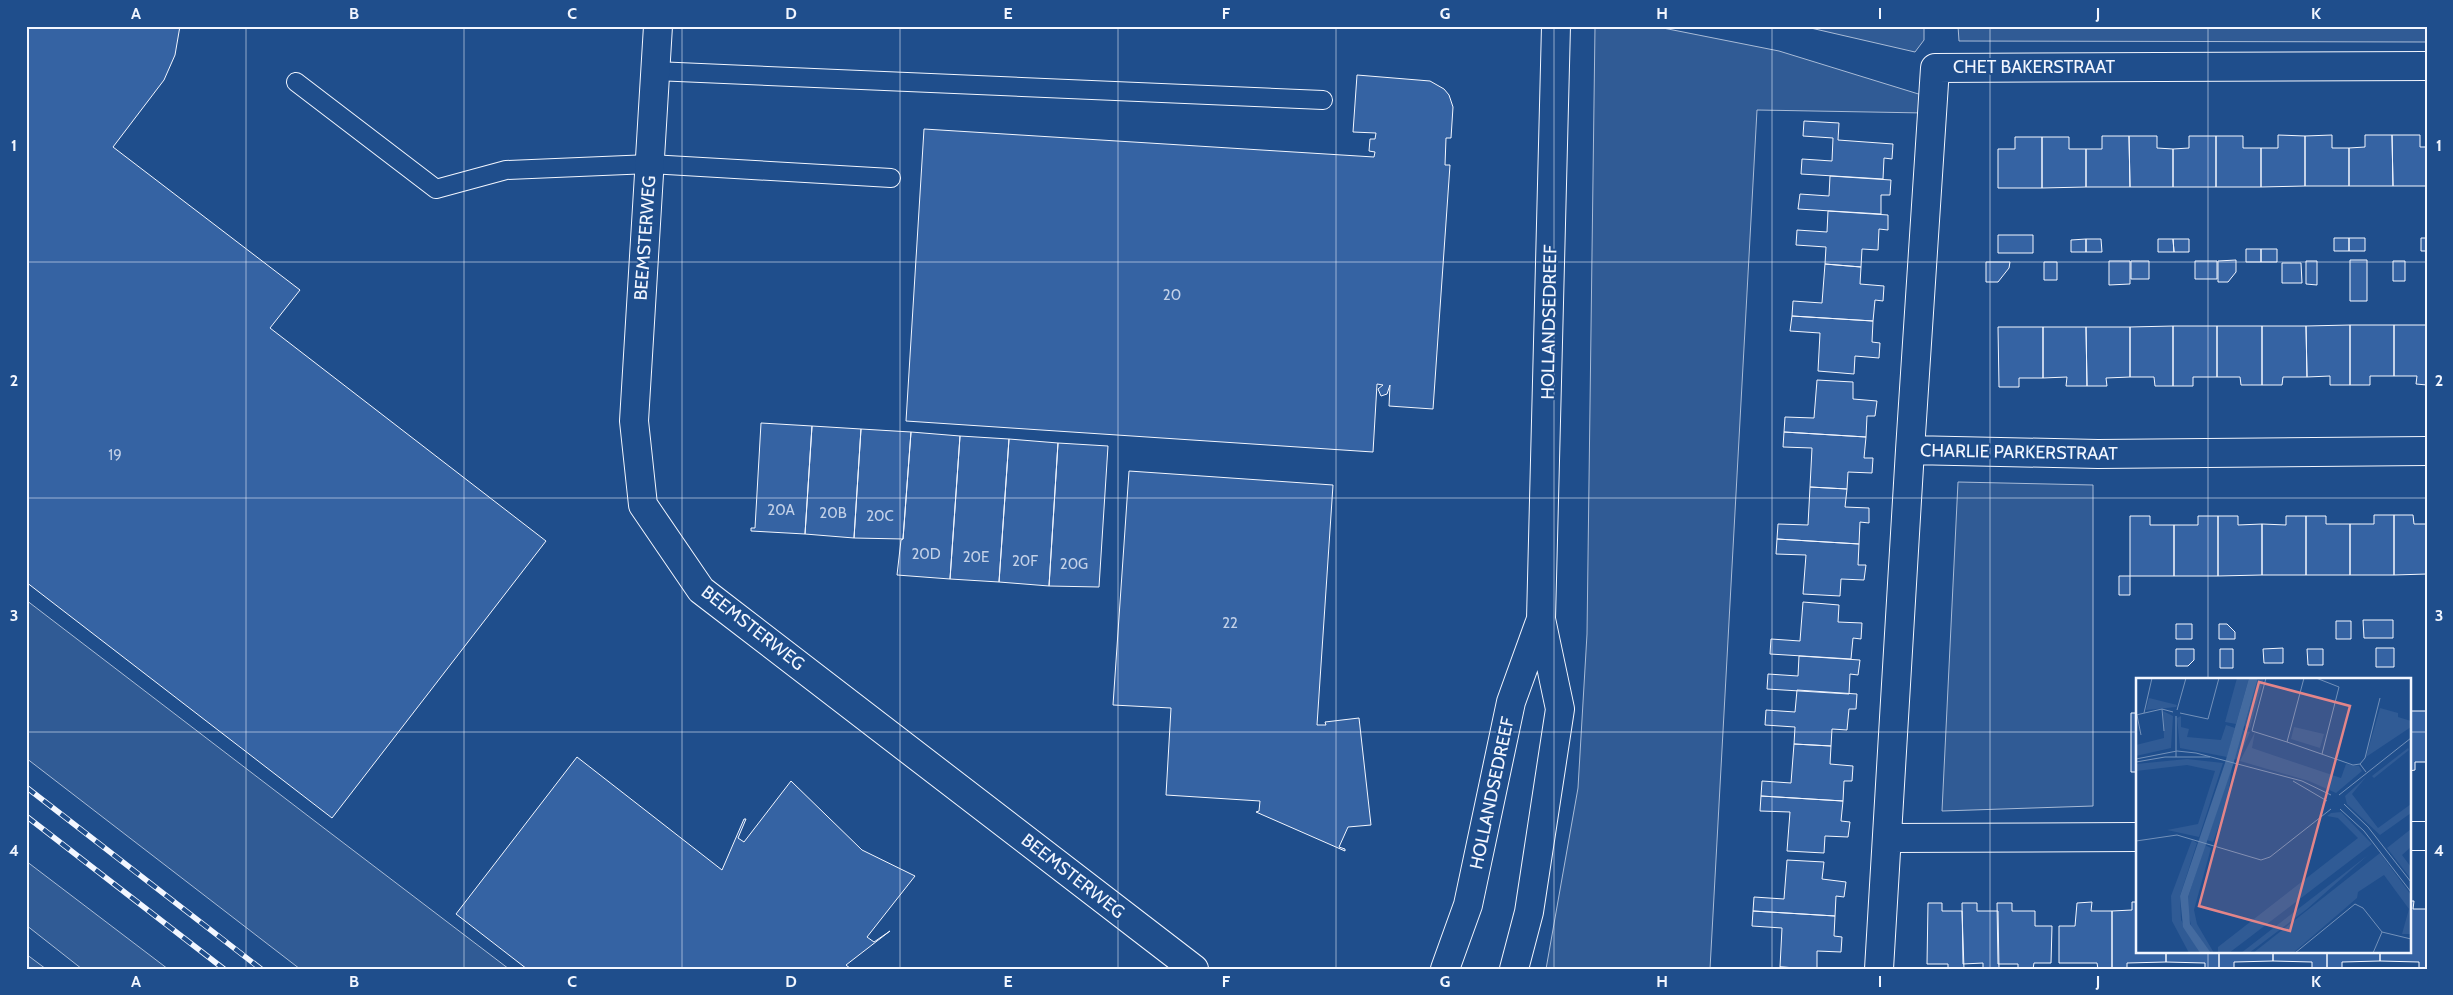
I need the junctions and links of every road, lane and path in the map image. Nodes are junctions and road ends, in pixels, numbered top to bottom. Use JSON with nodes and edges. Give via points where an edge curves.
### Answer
{"nodes":[{"id":1,"x":658,"y":26,"type":"edge"},
{"id":2,"x":1556,"y":26,"type":"edge"},
{"id":3,"x":2427,"y":66,"type":"edge"},
{"id":4,"x":656,"y":71,"type":"junction"},
{"id":5,"x":296,"y":82,"type":"dead end"},
{"id":6,"x":1323,"y":100,"type":"dead end"},
{"id":7,"x":650,"y":164,"type":"junction"},
{"id":8,"x":891,"y":178,"type":"dead end"},
{"id":9,"x":1910,"y":450,"type":"junction"},
{"id":10,"x":2427,"y":451,"type":"edge"},
{"id":11,"x":1541,"y":619,"type":"junction"},
{"id":12,"x":2410,"y":836,"type":"edge"},
{"id":13,"x":2427,"y":836,"type":"edge"},
{"id":14,"x":2136,"y":837,"type":"edge"},
{"id":15,"x":1887,"y":838,"type":"junction"},
{"id":16,"x":1194,"y":969,"type":"edge"},
{"id":17,"x":1445,"y":969,"type":"edge"},
{"id":18,"x":1514,"y":969,"type":"edge"},
{"id":19,"x":1879,"y":969,"type":"edge"}],
"edges":[{"from":1,"to":4,"type":"street","name":"BEEMSTERWEG"},
{"from":2,"to":11,"type":"street","name":"HOLLANDSEDREEF"},
{"from":3,"to":9,"type":"street","name":"CHET BAKERSTRAAT","via":[[1935,68]]},
{"from":4,"to":6,"type":"lane"},
{"from":4,"to":7,"type":"street","name":"BEEMSTERWEG"},
{"from":5,"to":7,"type":"lane","via":[[436,189],[506,170]]},
{"from":7,"to":8,"type":"lane"},
{"from":7,"to":16,"type":"street","name":"BEEMSTERWEG","via":[[634,421],[643,505],[701,590]]},
{"from":9,"to":10,"type":"street","name":"CHARLIE PARKERSTRAAT","via":[[2098,454]]},
{"from":9,"to":15,"type":"street","name":"CHARLIE PARKERSTRAAT"},
{"from":11,"to":17,"type":"street","name":"HOLLANDSEDREEF","via":[[1511,702],[1468,905]]},
{"from":11,"to":18,"type":"street","name":"HOLLANDSEDREEF","via":[[1560,709],[1529,912]]},
{"from":12,"to":13,"type":"street"},
{"from":14,"to":15,"type":"street"},
{"from":15,"to":19,"type":"street","name":"CHARLIE PARKERSTRAAT"}]}
